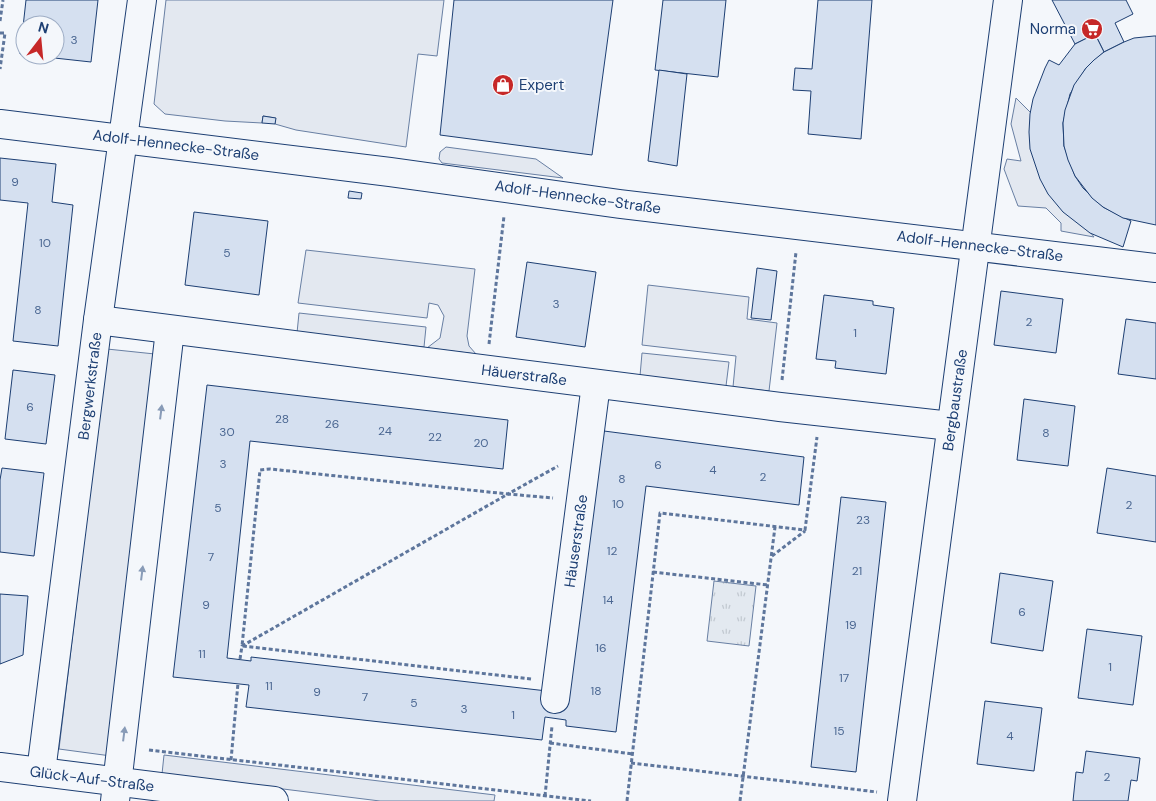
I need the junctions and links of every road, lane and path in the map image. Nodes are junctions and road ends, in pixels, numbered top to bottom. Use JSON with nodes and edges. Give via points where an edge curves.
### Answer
{"nodes":[{"id":1,"x":3,"y":0,"type":"edge"},
{"id":2,"x":142,"y":0,"type":"edge"},
{"id":3,"x":1008,"y":0,"type":"edge"},
{"id":4,"x":0,"y":21,"type":"edge"},
{"id":5,"x":0,"y":33,"type":"edge"},
{"id":6,"x":0,"y":69,"type":"edge"},
{"id":7,"x":0,"y":124,"type":"edge"},
{"id":8,"x":124,"y":139,"type":"junction"},
{"id":9,"x":507,"y":188,"type":"junction"},
{"id":10,"x":799,"y":224,"type":"junction"},
{"id":11,"x":976,"y":246,"type":"junction"},
{"id":12,"x":1156,"y":268,"type":"edge"},
{"id":13,"x":98,"y":320,"type":"junction"},
{"id":14,"x":170,"y":330,"type":"junction"},
{"id":15,"x":486,"y":370,"type":"junction"},
{"id":16,"x":596,"y":384,"type":"junction"},
{"id":17,"x":780,"y":407,"type":"junction"},
{"id":18,"x":820,"y":412,"type":"junction"},
{"id":19,"x":950,"y":426,"type":"junction"},
{"id":20,"x":588,"y":450,"type":"junction"},
{"id":21,"x":508,"y":494,"type":"junction"},
{"id":22,"x":581,"y":500,"type":"junction"},
{"id":23,"x":775,"y":527,"type":"junction"},
{"id":24,"x":805,"y":530,"type":"junction"},
{"id":25,"x":772,"y":556,"type":"junction"},
{"id":26,"x":653,"y":572,"type":"junction"},
{"id":27,"x":768,"y":585,"type":"junction"},
{"id":28,"x":242,"y":646,"type":"junction"},
{"id":29,"x":240,"y":659,"type":"dead end"},
{"id":30,"x":238,"y":684,"type":"dead end"},
{"id":31,"x":555,"y":700,"type":"junction"},
{"id":32,"x":550,"y":743,"type":"junction"},
{"id":33,"x":122,"y":747,"type":"junction"},
{"id":34,"x":632,"y":754,"type":"junction"},
{"id":35,"x":231,"y":760,"type":"junction"},
{"id":36,"x":631,"y":763,"type":"junction"},
{"id":37,"x":0,"y":767,"type":"edge"},
{"id":38,"x":41,"y":772,"type":"junction"},
{"id":39,"x":744,"y":776,"type":"junction"},
{"id":40,"x":116,"y":792,"type":"edge"},
{"id":41,"x":545,"y":796,"type":"junction"},
{"id":42,"x":902,"y":798,"type":"edge"},
{"id":43,"x":274,"y":801,"type":"edge"},
{"id":44,"x":590,"y":801,"type":"edge"},
{"id":45,"x":627,"y":801,"type":"edge"},
{"id":46,"x":740,"y":801,"type":"edge"}],
"edges":[{"from":1,"to":4,"type":"path"},
{"from":2,"to":8,"type":"street","name":"Bergwerkstraße"},
{"from":3,"to":11,"type":"street","name":"Bergbaustraße"},
{"from":5,"to":6,"type":"path","via":[[5,33]]},
{"from":7,"to":8,"type":"street","name":"Adolf-Hennecke-Straße"},
{"from":8,"to":9,"type":"street","name":"Adolf-Hennecke-Straße"},
{"from":8,"to":13,"type":"street","name":"Bergwerkstraße"},
{"from":9,"to":10,"type":"street","name":"Adolf-Hennecke-Straße"},
{"from":9,"to":15,"type":"path"},
{"from":10,"to":11,"type":"street","name":"Adolf-Hennecke-Straße"},
{"from":10,"to":17,"type":"path"},
{"from":11,"to":12,"type":"street","name":"Adolf-Hennecke-Straße"},
{"from":11,"to":19,"type":"street","name":"Bergbaustraße"},
{"from":13,"to":14,"type":"street","name":"Häuerstraße"},
{"from":13,"to":38,"type":"street","name":"Bergwerkstraße"},
{"from":14,"to":15,"type":"street","name":"Häuerstraße"},
{"from":33,"to":14,"type":"street","one_way":true},
{"from":15,"to":16,"type":"street","name":"Häuerstraße"},
{"from":16,"to":17,"type":"street","name":"Häuerstraße"},
{"from":16,"to":20,"type":"street","name":"Häuserstraße"},
{"from":17,"to":18,"type":"street","name":"Häuerstraße"},
{"from":18,"to":19,"type":"street","name":"Häuerstraße"},
{"from":18,"to":24,"type":"path"},
{"from":19,"to":42,"type":"street","name":"Bergbaustraße"},
{"from":20,"to":21,"type":"path"},
{"from":20,"to":22,"type":"street","name":"Häuserstraße"},
{"from":21,"to":22,"type":"path"},
{"from":21,"to":28,"type":"path"},
{"from":21,"to":28,"type":"path","via":[[260,470]]},
{"from":22,"to":31,"type":"street","name":"Häuserstraße"},
{"from":23,"to":24,"type":"path"},
{"from":23,"to":25,"type":"path"},
{"from":23,"to":26,"type":"path","via":[[660,513]]},
{"from":24,"to":25,"type":"path"},
{"from":25,"to":27,"type":"path"},
{"from":26,"to":27,"type":"path"},
{"from":26,"to":34,"type":"path"},
{"from":27,"to":39,"type":"path"},
{"from":28,"to":29,"type":"path"},
{"from":28,"to":31,"type":"path"},
{"from":30,"to":35,"type":"path"},
{"from":31,"to":32,"type":"path"},
{"from":32,"to":34,"type":"path"},
{"from":32,"to":41,"type":"path"},
{"from":33,"to":35,"type":"path"},
{"from":33,"to":40,"type":"street"},
{"from":34,"to":36,"type":"path"},
{"from":35,"to":41,"type":"path"},
{"from":36,"to":39,"type":"path"},
{"from":36,"to":45,"type":"path"},
{"from":37,"to":38,"type":"street","name":"Glück-Auf-Straße"},
{"from":38,"to":40,"type":"street","name":"Glück-Auf-Straße"},
{"from":39,"to":42,"type":"path"},
{"from":39,"to":46,"type":"path"},
{"from":40,"to":43,"type":"street","name":"Glück-Auf-Straße"},
{"from":41,"to":44,"type":"path"}]}
